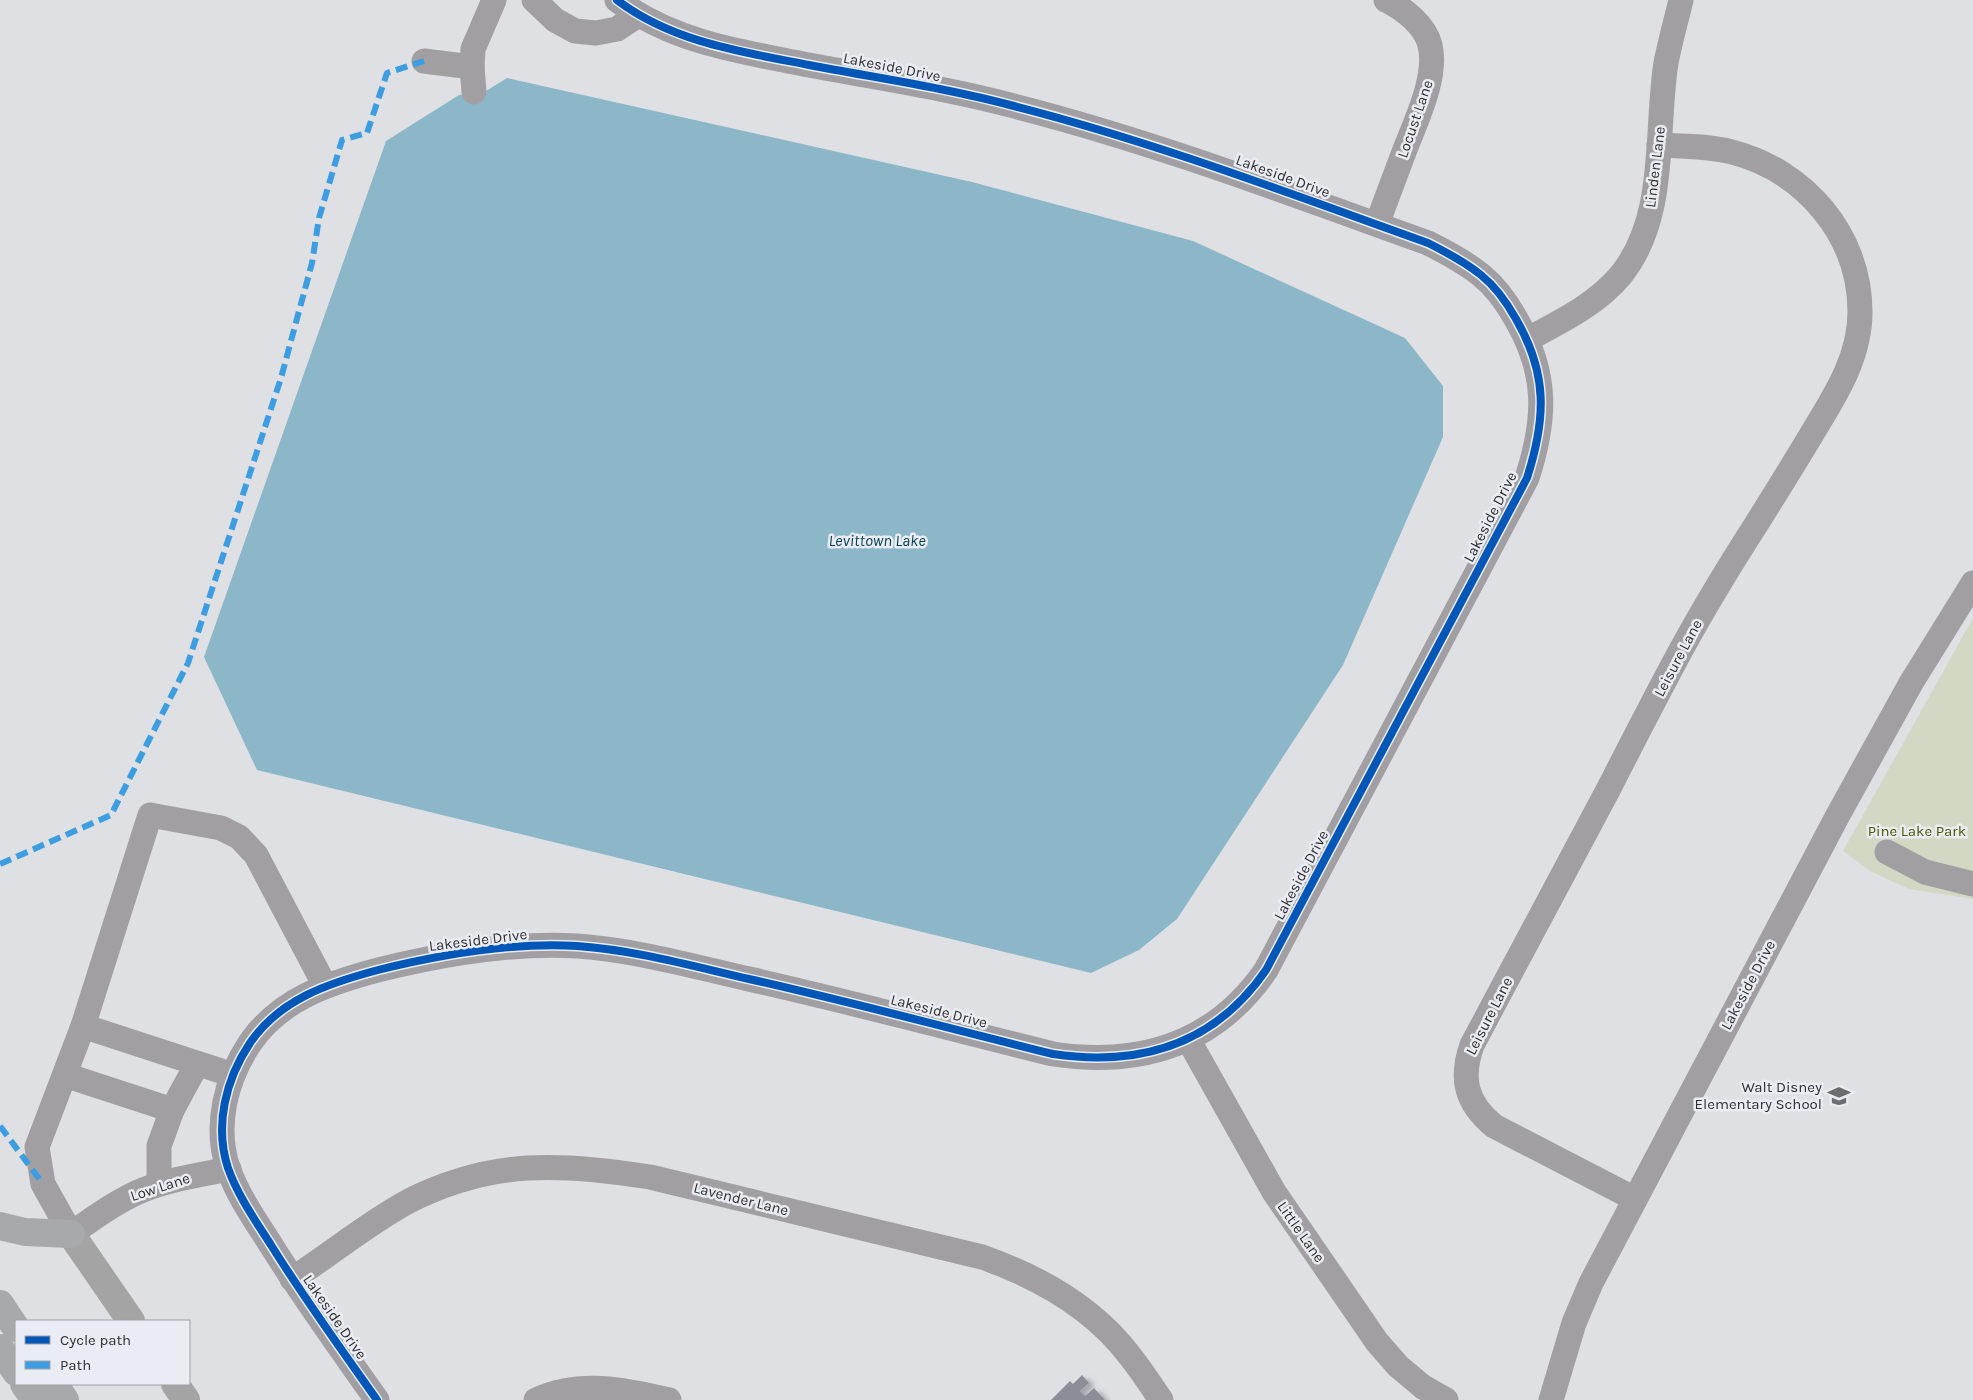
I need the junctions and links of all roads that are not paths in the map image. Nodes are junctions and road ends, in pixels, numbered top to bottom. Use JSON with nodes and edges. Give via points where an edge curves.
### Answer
{"nodes":[{"id":1,"x":494,"y":0,"type":"edge"},
{"id":2,"x":534,"y":0,"type":"edge"},
{"id":3,"x":616,"y":0,"type":"edge"},
{"id":4,"x":1386,"y":0,"type":"edge"},
{"id":5,"x":1682,"y":0,"type":"edge"},
{"id":6,"x":638,"y":15,"type":"junction"},
{"id":7,"x":424,"y":61,"type":"dead end"},
{"id":8,"x":472,"y":67,"type":"junction"},
{"id":9,"x":474,"y":92,"type":"dead end"},
{"id":10,"x":1659,"y":146,"type":"junction"},
{"id":11,"x":1377,"y":224,"type":"junction"},
{"id":12,"x":1528,"y":339,"type":"junction"},
{"id":13,"x":1973,"y":584,"type":"edge"},
{"id":14,"x":1887,"y":852,"type":"dead end"},
{"id":15,"x":1973,"y":884,"type":"edge"},
{"id":16,"x":325,"y":986,"type":"junction"},
{"id":17,"x":83,"y":1026,"type":"junction"},
{"id":18,"x":1188,"y":1039,"type":"junction"},
{"id":19,"x":197,"y":1064,"type":"junction"},
{"id":20,"x":65,"y":1075,"type":"junction"},
{"id":21,"x":233,"y":1075,"type":"junction"},
{"id":22,"x":172,"y":1110,"type":"junction"},
{"id":23,"x":229,"y":1169,"type":"junction"},
{"id":24,"x":160,"y":1184,"type":"junction"},
{"id":25,"x":1635,"y":1199,"type":"junction"},
{"id":26,"x":0,"y":1226,"type":"edge"},
{"id":27,"x":72,"y":1234,"type":"junction"},
{"id":28,"x":292,"y":1279,"type":"junction"},
{"id":29,"x":0,"y":1304,"type":"edge"},
{"id":30,"x":130,"y":1320,"type":"edge"},
{"id":31,"x":15,"y":1326,"type":"edge"},
{"id":32,"x":0,"y":1348,"type":"edge"},
{"id":33,"x":15,"y":1370,"type":"edge"},
{"id":34,"x":25,"y":1385,"type":"edge"},
{"id":35,"x":55,"y":1385,"type":"edge"},
{"id":36,"x":176,"y":1385,"type":"edge"},
{"id":37,"x":35,"y":1400,"type":"edge"},
{"id":38,"x":65,"y":1400,"type":"edge"},
{"id":39,"x":186,"y":1400,"type":"edge"},
{"id":40,"x":377,"y":1400,"type":"edge"},
{"id":41,"x":536,"y":1400,"type":"edge"},
{"id":42,"x":669,"y":1400,"type":"edge"},
{"id":43,"x":1161,"y":1400,"type":"edge"},
{"id":44,"x":1446,"y":1400,"type":"edge"},
{"id":45,"x":1551,"y":1400,"type":"edge"}],
"edges":[{"from":1,"to":8,"type":"street","via":[[472,49]]},
{"from":2,"to":6,"type":"street","via":[[555,20],[575,31],[596,33],[617,29]]},
{"from":3,"to":6,"type":"street","name":"Lakeside Drive"},
{"from":4,"to":11,"type":"street","name":"Locust Lane","via":[[1414,20],[1428,37],[1431,69],[1417,120]]},
{"from":5,"to":10,"type":"street","name":"Linden Lane","via":[[1666,63]]},
{"from":6,"to":11,"type":"street","name":"Lakeside Drive","via":[[689,38],[734,50],[1012,105],[1088,126],[1223,169]]},
{"from":7,"to":8,"type":"street"},
{"from":8,"to":9,"type":"street"},
{"from":10,"to":12,"type":"street","name":"Linden Lane","via":[[1653,205],[1637,247],[1621,274],[1586,305]]},
{"from":10,"to":25,"type":"street","name":"Leisure Lane","via":[[1707,147],[1732,152],[1772,168],[1799,185],[1822,208],[1845,242],[1854,264],[1860,313],[1852,361],[1842,383],[1722,577],[1681,650],[1472,1045],[1467,1060],[1466,1082],[1473,1104],[1494,1126]]},
{"from":11,"to":12,"type":"street","name":"Lakeside Drive","via":[[1428,243],[1481,275],[1507,303]]},
{"from":12,"to":18,"type":"street","name":"Lakeside Drive","via":[[1540,378],[1541,404],[1540,429],[1527,478],[1266,970],[1239,1004]]},
{"from":13,"to":25,"type":"street","name":"Lakeside Drive","via":[[1911,683],[1838,815]]},
{"from":14,"to":15,"type":"street","via":[[1924,872]]},
{"from":16,"to":17,"type":"street","via":[[256,855],[239,837],[222,828],[150,816]]},
{"from":16,"to":18,"type":"street","name":"Lakeside Drive","via":[[393,966],[452,955],[525,947],[574,946],[643,954],[1054,1054],[1081,1058],[1136,1055]]},
{"from":16,"to":21,"type":"street","name":"Lakeside Drive","via":[[288,1005],[264,1025]]},
{"from":17,"to":19,"type":"street"},
{"from":17,"to":20,"type":"street"},
{"from":18,"to":44,"type":"street","name":"Little Lane","via":[[1274,1192],[1376,1342],[1423,1387]]},
{"from":19,"to":21,"type":"street"},
{"from":19,"to":22,"type":"street"},
{"from":20,"to":22,"type":"street"},
{"from":20,"to":27,"type":"street","via":[[37,1147],[43,1184]]},
{"from":21,"to":23,"type":"street","name":"Lakeside Drive","via":[[226,1098],[222,1136]]},
{"from":22,"to":24,"type":"street","via":[[159,1146]]},
{"from":23,"to":24,"type":"street","name":"Low Lane"},
{"from":23,"to":28,"type":"street","name":"Lakeside Drive","via":[[243,1201]]},
{"from":24,"to":27,"type":"street","name":"Low Lane","via":[[120,1201]]},
{"from":25,"to":45,"type":"street","name":"Lakeside Drive","via":[[1577,1315]]},
{"from":26,"to":27,"type":"highway","via":[[25,1232]]},
{"from":27,"to":30,"type":"main road"},
{"from":28,"to":40,"type":"street","name":"Lakeside Drive"},
{"from":28,"to":43,"type":"street","name":"Lavender Lane","via":[[379,1220],[433,1190],[504,1170],[534,1166],[596,1168],[660,1179],[1010,1267],[1063,1295],[1087,1312],[1129,1355]]},
{"from":29,"to":31,"type":"highway"},
{"from":32,"to":33,"type":"highway"},
{"from":34,"to":37,"type":"highway"},
{"from":35,"to":38,"type":"highway"},
{"from":36,"to":39,"type":"main road"},
{"from":41,"to":42,"type":"street","via":[[565,1390],[586,1388],[618,1388]]}]}
